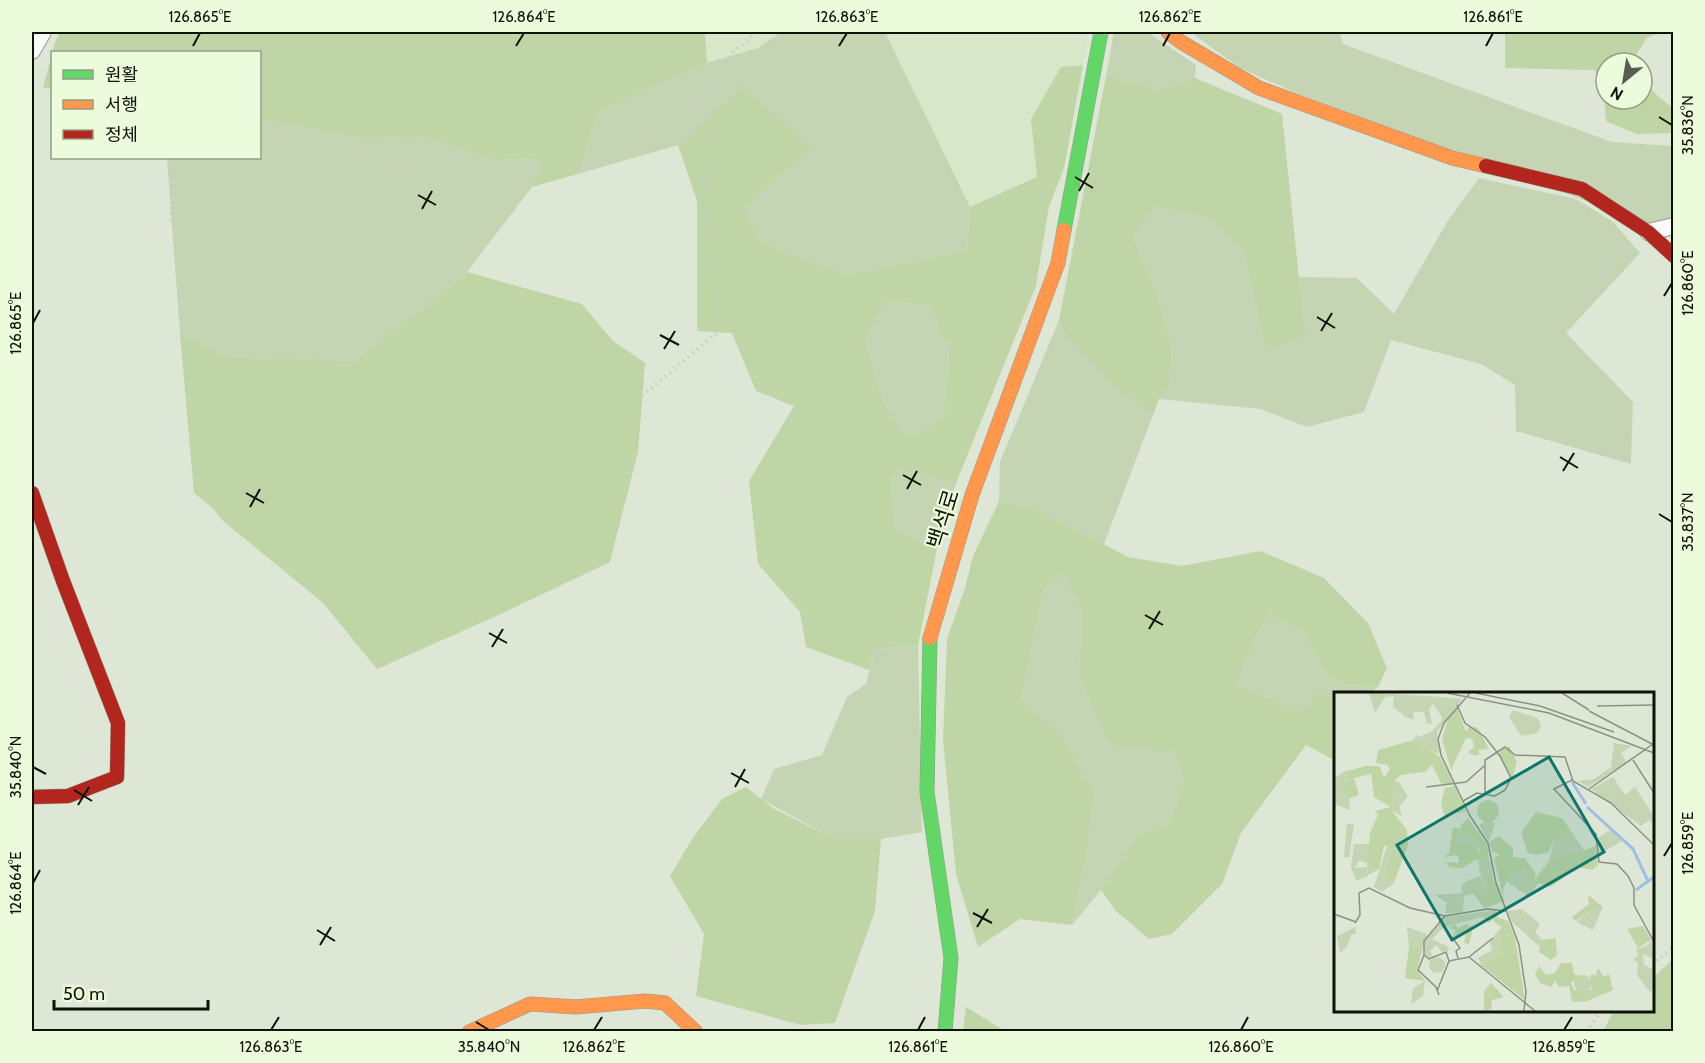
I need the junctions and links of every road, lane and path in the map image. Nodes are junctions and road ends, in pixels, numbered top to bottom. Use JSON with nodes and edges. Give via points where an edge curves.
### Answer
{"nodes":[{"id":1,"x":43,"y":32,"type":"edge"},
{"id":2,"x":757,"y":32,"type":"edge"},
{"id":3,"x":1101,"y":32,"type":"edge"},
{"id":4,"x":1168,"y":32,"type":"edge"},
{"id":5,"x":32,"y":51,"type":"edge"},
{"id":6,"x":699,"y":102,"type":"junction"},
{"id":7,"x":261,"y":136,"type":"edge"},
{"id":8,"x":173,"y":159,"type":"edge"},
{"id":9,"x":171,"y":221,"type":"dead end"},
{"id":10,"x":1674,"y":226,"type":"edge"},
{"id":11,"x":1648,"y":232,"type":"junction"},
{"id":12,"x":1674,"y":256,"type":"edge"},
{"id":13,"x":1514,"y":366,"type":"dead end"},
{"id":14,"x":642,"y":396,"type":"dead end"},
{"id":15,"x":32,"y":493,"type":"edge"},
{"id":16,"x":32,"y":796,"type":"edge"},
{"id":17,"x":1674,"y":946,"type":"edge"},
{"id":18,"x":1654,"y":963,"type":"edge"},
{"id":19,"x":1600,"y":1012,"type":"edge"},
{"id":20,"x":469,"y":1032,"type":"edge"},
{"id":21,"x":696,"y":1032,"type":"edge"},
{"id":22,"x":945,"y":1032,"type":"edge"},
{"id":23,"x":1587,"y":1032,"type":"edge"}],
"edges":[{"from":1,"to":5,"type":"street"},
{"from":2,"to":6,"type":"path","via":[[733,52]]},
{"from":3,"to":22,"type":"street","name":"백석로","via":[[1058,263],[972,495],[929,641],[927,792],[951,958]]},
{"from":4,"to":11,"type":"street","via":[[1259,88],[1452,158],[1582,189]]},
{"from":6,"to":7,"type":"path","via":[[689,115],[646,131],[619,153],[579,168],[490,174],[391,162]]},
{"from":6,"to":14,"type":"path","via":[[710,131],[706,208],[717,289],[717,333]]},
{"from":8,"to":9,"type":"path"},
{"from":10,"to":11,"type":"street"},
{"from":11,"to":12,"type":"street"},
{"from":11,"to":13,"type":"path","via":[[1620,249],[1582,300]]},
{"from":15,"to":16,"type":"street","via":[[118,723],[117,777],[68,796]]},
{"from":17,"to":18,"type":"path"},
{"from":19,"to":23,"type":"path"},
{"from":20,"to":21,"type":"street","via":[[530,1004],[576,1007],[645,1000],[665,1003]]}]}
